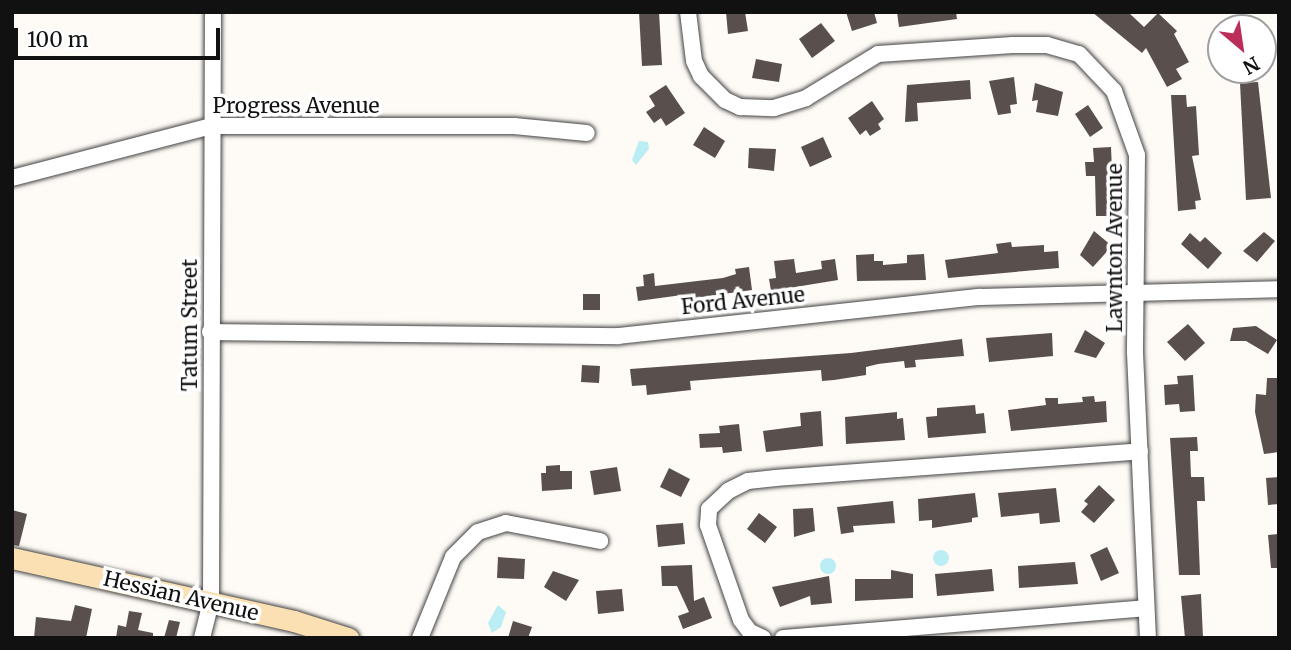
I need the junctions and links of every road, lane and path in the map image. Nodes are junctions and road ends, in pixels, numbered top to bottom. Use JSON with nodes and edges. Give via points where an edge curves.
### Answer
{"nodes":[{"id":1,"x":213,"y":12,"type":"edge"},
{"id":2,"x":688,"y":12,"type":"edge"},
{"id":3,"x":211,"y":126,"type":"junction"},
{"id":4,"x":587,"y":132,"type":"dead end"},
{"id":5,"x":12,"y":178,"type":"edge"},
{"id":6,"x":1279,"y":289,"type":"edge"},
{"id":7,"x":1138,"y":290,"type":"junction"},
{"id":8,"x":211,"y":332,"type":"junction"},
{"id":9,"x":1140,"y":451,"type":"junction"},
{"id":10,"x":600,"y":541,"type":"dead end"},
{"id":11,"x":12,"y":558,"type":"edge"},
{"id":12,"x":211,"y":602,"type":"junction"},
{"id":13,"x":1146,"y":608,"type":"junction"},
{"id":14,"x":202,"y":638,"type":"edge"},
{"id":15,"x":348,"y":638,"type":"edge"},
{"id":16,"x":420,"y":638,"type":"edge"},
{"id":17,"x":763,"y":638,"type":"edge"},
{"id":18,"x":783,"y":638,"type":"edge"},
{"id":19,"x":1148,"y":638,"type":"edge"}],
"edges":[{"from":1,"to":3,"type":"street","name":"Tatum Street"},
{"from":2,"to":7,"type":"street","name":"Lawnton Avenue","via":[[694,61],[701,76],[725,100],[757,109],[822,92],[863,61],[894,51],[1047,45],[1079,54],[1114,91],[1133,138],[1138,172]]},
{"from":3,"to":4,"type":"street","name":"Progress Avenue","via":[[514,126]]},
{"from":3,"to":5,"type":"street","name":"Progress Avenue"},
{"from":3,"to":8,"type":"street","name":"Tatum Street"},
{"from":6,"to":7,"type":"street","name":"Ford Avenue"},
{"from":7,"to":8,"type":"street","name":"Ford Avenue","via":[[979,297],[618,336]]},
{"from":7,"to":9,"type":"street","name":"Lawnton Avenue"},
{"from":8,"to":12,"type":"street","name":"Tatum Street"},
{"from":9,"to":13,"type":"street","name":"Lawnton Avenue"},
{"from":9,"to":17,"type":"street","via":[[748,481],[718,496],[709,509],[710,532],[741,620],[750,632]]},
{"from":10,"to":16,"type":"street","via":[[506,523],[478,532],[453,557]]},
{"from":11,"to":12,"type":"main road","name":"Hessian Avenue"},
{"from":12,"to":14,"type":"street","name":"Tatum Street"},
{"from":12,"to":15,"type":"main road","name":"Hessian Avenue"},
{"from":13,"to":18,"type":"street"},
{"from":13,"to":19,"type":"street","name":"Lawnton Avenue"}]}
